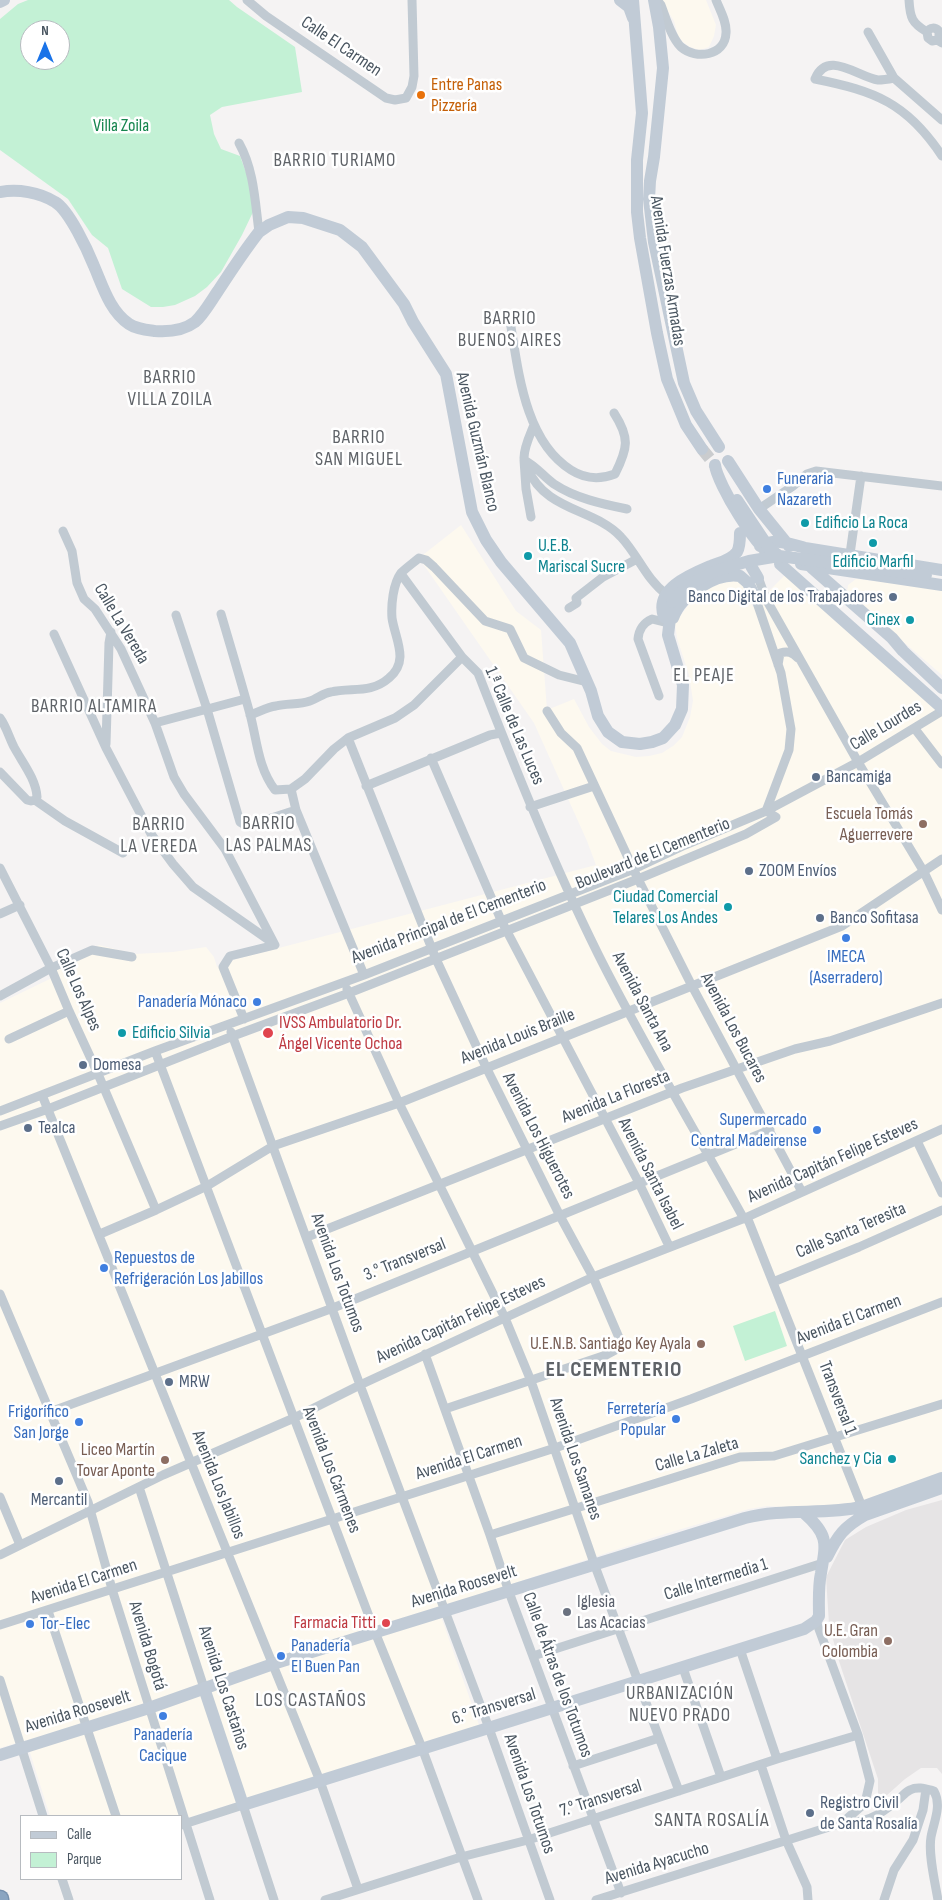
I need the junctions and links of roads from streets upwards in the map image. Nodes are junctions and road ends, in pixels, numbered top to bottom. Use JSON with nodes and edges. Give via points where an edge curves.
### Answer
{"nodes":[{"id":1,"x":4,"y":0,"type":"edge"},
{"id":2,"x":246,"y":0,"type":"edge"},
{"id":3,"x":412,"y":0,"type":"edge"},
{"id":4,"x":620,"y":0,"type":"edge"},
{"id":5,"x":633,"y":0,"type":"edge"},
{"id":6,"x":639,"y":0,"type":"edge"},
{"id":7,"x":648,"y":0,"type":"edge"},
{"id":8,"x":656,"y":0,"type":"edge"},
{"id":9,"x":716,"y":0,"type":"edge"},
{"id":10,"x":909,"y":0,"type":"edge"},
{"id":11,"x":0,"y":2,"type":"edge"},
{"id":12,"x":636,"y":26,"type":"junction"},
{"id":13,"x":868,"y":32,"type":"dead end"},
{"id":14,"x":940,"y":41,"type":"edge"},
{"id":15,"x":894,"y":78,"type":"junction"},
{"id":16,"x":661,"y":97,"type":"junction"},
{"id":17,"x":942,"y":120,"type":"edge"},
{"id":18,"x":239,"y":143,"type":"dead end"},
{"id":19,"x":942,"y":156,"type":"edge"},
{"id":20,"x":0,"y":192,"type":"edge"},
{"id":21,"x":259,"y":232,"type":"junction"},
{"id":22,"x":509,"y":315,"type":"dead end"},
{"id":23,"x":614,"y":413,"type":"dead end"},
{"id":24,"x":534,"y":425,"type":"junction"},
{"id":25,"x":719,"y":447,"type":"dead end"},
{"id":26,"x":702,"y":449,"type":"tunnel mouth"},
{"id":27,"x":524,"y":460,"type":"junction"},
{"id":28,"x":728,"y":460,"type":"tunnel mouth"},
{"id":29,"x":715,"y":465,"type":"tunnel mouth"},
{"id":30,"x":861,"y":476,"type":"junction"},
{"id":31,"x":942,"y":486,"type":"edge"},
{"id":32,"x":746,"y":488,"type":"junction"},
{"id":33,"x":734,"y":500,"type":"junction"},
{"id":34,"x":759,"y":509,"type":"junction"},
{"id":35,"x":627,"y":510,"type":"dead end"},
{"id":36,"x":531,"y":517,"type":"dead end"},
{"id":37,"x":64,"y":531,"type":"dead end"},
{"id":38,"x":740,"y":533,"type":"junction"},
{"id":39,"x":797,"y":554,"type":"junction"},
{"id":40,"x":850,"y":554,"type":"junction"},
{"id":41,"x":772,"y":555,"type":"junction"},
{"id":42,"x":637,"y":559,"type":"junction"},
{"id":43,"x":751,"y":566,"type":"junction"},
{"id":44,"x":942,"y":570,"type":"edge"},
{"id":45,"x":401,"y":574,"type":"junction"},
{"id":46,"x":864,"y":574,"type":"junction"},
{"id":47,"x":942,"y":578,"type":"edge"},
{"id":48,"x":942,"y":585,"type":"edge"},
{"id":49,"x":753,"y":592,"type":"junction"},
{"id":50,"x":669,"y":598,"type":"junction"},
{"id":51,"x":847,"y":598,"type":"junction"},
{"id":52,"x":569,"y":608,"type":"dead end"},
{"id":53,"x":221,"y":614,"type":"dead end"},
{"id":54,"x":176,"y":615,"type":"dead end"},
{"id":55,"x":668,"y":623,"type":"junction"},
{"id":56,"x":110,"y":632,"type":"junction"},
{"id":57,"x":54,"y":634,"type":"dead end"},
{"id":58,"x":462,"y":657,"type":"junction"},
{"id":59,"x":802,"y":661,"type":"junction"},
{"id":60,"x":778,"y":665,"type":"junction"},
{"id":61,"x":587,"y":682,"type":"junction"},
{"id":62,"x":942,"y":688,"type":"edge"},
{"id":63,"x":659,"y":696,"type":"dead end"},
{"id":64,"x":245,"y":699,"type":"junction"},
{"id":65,"x":207,"y":708,"type":"junction"},
{"id":66,"x":942,"y":709,"type":"edge"},
{"id":67,"x":547,"y":711,"type":"dead end"},
{"id":68,"x":250,"y":715,"type":"junction"},
{"id":69,"x":0,"y":718,"type":"edge"},
{"id":70,"x":155,"y":724,"type":"junction"},
{"id":71,"x":915,"y":729,"type":"junction"},
{"id":72,"x":501,"y":733,"type":"junction"},
{"id":73,"x":348,"y":738,"type":"junction"},
{"id":74,"x":106,"y":748,"type":"junction"},
{"id":75,"x":431,"y":758,"type":"junction"},
{"id":76,"x":858,"y":762,"type":"junction"},
{"id":77,"x":942,"y":764,"type":"edge"},
{"id":78,"x":0,"y":772,"type":"edge"},
{"id":79,"x":366,"y":786,"type":"junction"},
{"id":80,"x":594,"y":786,"type":"junction"},
{"id":81,"x":291,"y":790,"type":"junction"},
{"id":82,"x":35,"y":800,"type":"junction"},
{"id":83,"x":530,"y":807,"type":"junction"},
{"id":84,"x":296,"y":810,"type":"junction"},
{"id":85,"x":766,"y":811,"type":"junction"},
{"id":86,"x":123,"y":853,"type":"dead end"},
{"id":87,"x":942,"y":859,"type":"edge"},
{"id":88,"x":0,"y":868,"type":"edge"},
{"id":89,"x":634,"y":869,"type":"junction"},
{"id":90,"x":924,"y":872,"type":"junction"},
{"id":91,"x":638,"y":879,"type":"junction"},
{"id":92,"x":570,"y":893,"type":"junction"},
{"id":93,"x":575,"y":903,"type":"junction"},
{"id":94,"x":20,"y":904,"type":"junction"},
{"id":95,"x":942,"y":910,"type":"edge"},
{"id":96,"x":0,"y":914,"type":"edge"},
{"id":97,"x":500,"y":920,"type":"junction"},
{"id":98,"x":506,"y":931,"type":"junction"},
{"id":99,"x":275,"y":945,"type":"junction"},
{"id":100,"x":431,"y":947,"type":"junction"},
{"id":101,"x":132,"y":957,"type":"dead end"},
{"id":102,"x":436,"y":959,"type":"junction"},
{"id":103,"x":51,"y":968,"type":"junction"},
{"id":104,"x":364,"y":975,"type":"junction"},
{"id":105,"x":344,"y":982,"type":"junction"},
{"id":106,"x":692,"y":986,"type":"junction"},
{"id":107,"x":349,"y":993,"type":"junction"},
{"id":108,"x":0,"y":996,"type":"edge"},
{"id":109,"x":942,"y":1003,"type":"edge"},
{"id":110,"x":627,"y":1010,"type":"junction"},
{"id":111,"x":68,"y":1011,"type":"junction"},
{"id":112,"x":244,"y":1019,"type":"junction"},
{"id":113,"x":228,"y":1024,"type":"junction"},
{"id":114,"x":233,"y":1036,"type":"junction"},
{"id":115,"x":562,"y":1038,"type":"junction"},
{"id":116,"x":9,"y":1039,"type":"dead end"},
{"id":117,"x":156,"y":1051,"type":"junction"},
{"id":118,"x":160,"y":1065,"type":"junction"},
{"id":119,"x":486,"y":1068,"type":"junction"},
{"id":120,"x":736,"y":1070,"type":"junction"},
{"id":121,"x":98,"y":1074,"type":"junction"},
{"id":122,"x":103,"y":1086,"type":"junction"},
{"id":123,"x":674,"y":1092,"type":"junction"},
{"id":124,"x":42,"y":1095,"type":"junction"},
{"id":125,"x":399,"y":1103,"type":"junction"},
{"id":126,"x":48,"y":1109,"type":"junction"},
{"id":127,"x":0,"y":1112,"type":"edge"},
{"id":128,"x":604,"y":1118,"type":"junction"},
{"id":129,"x":0,"y":1126,"type":"edge"},
{"id":130,"x":942,"y":1129,"type":"edge"},
{"id":131,"x":770,"y":1130,"type":"junction"},
{"id":132,"x":917,"y":1141,"type":"junction"},
{"id":133,"x":273,"y":1146,"type":"junction"},
{"id":134,"x":528,"y":1151,"type":"junction"},
{"id":135,"x":708,"y":1154,"type":"junction"},
{"id":136,"x":639,"y":1183,"type":"junction"},
{"id":137,"x":440,"y":1185,"type":"junction"},
{"id":138,"x":207,"y":1186,"type":"junction"},
{"id":139,"x":802,"y":1192,"type":"junction"},
{"id":140,"x":942,"y":1193,"type":"edge"},
{"id":141,"x":156,"y":1210,"type":"junction"},
{"id":142,"x":942,"y":1210,"type":"edge"},
{"id":143,"x":560,"y":1216,"type":"junction"},
{"id":144,"x":745,"y":1218,"type":"junction"},
{"id":145,"x":100,"y":1234,"type":"junction"},
{"id":146,"x":307,"y":1237,"type":"junction"},
{"id":147,"x":669,"y":1246,"type":"junction"},
{"id":148,"x":473,"y":1250,"type":"junction"},
{"id":149,"x":592,"y":1277,"type":"junction"},
{"id":150,"x":773,"y":1282,"type":"junction"},
{"id":151,"x":0,"y":1294,"type":"edge"},
{"id":152,"x":942,"y":1302,"type":"edge"},
{"id":153,"x":333,"y":1308,"type":"junction"},
{"id":154,"x":506,"y":1318,"type":"junction"},
{"id":155,"x":264,"y":1333,"type":"junction"},
{"id":156,"x":425,"y":1354,"type":"junction"},
{"id":157,"x":804,"y":1355,"type":"junction"},
{"id":158,"x":154,"y":1374,"type":"junction"},
{"id":159,"x":531,"y":1381,"type":"junction"},
{"id":160,"x":360,"y":1384,"type":"junction"},
{"id":161,"x":942,"y":1404,"type":"edge"},
{"id":162,"x":445,"y":1409,"type":"junction"},
{"id":163,"x":50,"y":1412,"type":"junction"},
{"id":164,"x":294,"y":1418,"type":"junction"},
{"id":165,"x":834,"y":1437,"type":"junction"},
{"id":166,"x":555,"y":1448,"type":"junction"},
{"id":167,"x":192,"y":1463,"type":"junction"},
{"id":168,"x":468,"y":1474,"type":"junction"},
{"id":169,"x":942,"y":1478,"type":"edge"},
{"id":170,"x":139,"y":1487,"type":"junction"},
{"id":171,"x":942,"y":1488,"type":"edge"},
{"id":172,"x":403,"y":1496,"type":"junction"},
{"id":173,"x":0,"y":1497,"type":"edge"},
{"id":174,"x":862,"y":1507,"type":"junction"},
{"id":175,"x":575,"y":1510,"type":"junction"},
{"id":176,"x":90,"y":1512,"type":"junction"},
{"id":177,"x":804,"y":1513,"type":"junction"},
{"id":178,"x":333,"y":1520,"type":"junction"},
{"id":179,"x":490,"y":1535,"type":"junction"},
{"id":180,"x":20,"y":1545,"type":"junction"},
{"id":181,"x":229,"y":1553,"type":"junction"},
{"id":182,"x":0,"y":1555,"type":"edge"},
{"id":183,"x":823,"y":1563,"type":"junction"},
{"id":184,"x":595,"y":1566,"type":"junction"},
{"id":185,"x":167,"y":1573,"type":"junction"},
{"id":186,"x":112,"y":1589,"type":"junction"},
{"id":187,"x":509,"y":1592,"type":"junction"},
{"id":188,"x":48,"y":1611,"type":"junction"},
{"id":189,"x":446,"y":1611,"type":"junction"},
{"id":190,"x":816,"y":1621,"type":"junction"},
{"id":191,"x":0,"y":1625,"type":"edge"},
{"id":192,"x":619,"y":1628,"type":"junction"},
{"id":193,"x":376,"y":1632,"type":"junction"},
{"id":194,"x":740,"y":1649,"type":"junction"},
{"id":195,"x":533,"y":1656,"type":"junction"},
{"id":196,"x":273,"y":1664,"type":"junction"},
{"id":197,"x":682,"y":1668,"type":"junction"},
{"id":198,"x":0,"y":1680,"type":"edge"},
{"id":199,"x":638,"y":1681,"type":"junction"},
{"id":200,"x":204,"y":1688,"type":"junction"},
{"id":201,"x":553,"y":1707,"type":"junction"},
{"id":202,"x":149,"y":1708,"type":"junction"},
{"id":203,"x":86,"y":1727,"type":"junction"},
{"id":204,"x":489,"y":1728,"type":"junction"},
{"id":205,"x":858,"y":1735,"type":"junction"},
{"id":206,"x":659,"y":1738,"type":"junction"},
{"id":207,"x":21,"y":1748,"type":"junction"},
{"id":208,"x":422,"y":1748,"type":"junction"},
{"id":209,"x":0,"y":1755,"type":"edge"},
{"id":210,"x":777,"y":1758,"type":"junction"},
{"id":211,"x":761,"y":1765,"type":"junction"},
{"id":212,"x":573,"y":1766,"type":"junction"},
{"id":213,"x":721,"y":1777,"type":"junction"},
{"id":214,"x":320,"y":1781,"type":"junction"},
{"id":215,"x":926,"y":1789,"type":"junction"},
{"id":216,"x":679,"y":1791,"type":"junction"},
{"id":217,"x":243,"y":1805,"type":"junction"},
{"id":218,"x":43,"y":1815,"type":"edge"},
{"id":219,"x":116,"y":1815,"type":"edge"},
{"id":220,"x":181,"y":1815,"type":"edge"},
{"id":221,"x":593,"y":1818,"type":"junction"},
{"id":222,"x":842,"y":1823,"type":"junction"},
{"id":223,"x":184,"y":1824,"type":"edge"},
{"id":224,"x":528,"y":1840,"type":"junction"},
{"id":225,"x":786,"y":1840,"type":"junction"},
{"id":226,"x":461,"y":1857,"type":"junction"},
{"id":227,"x":62,"y":1880,"type":"edge"},
{"id":228,"x":358,"y":1889,"type":"junction"},
{"id":229,"x":621,"y":1893,"type":"junction"},
{"id":230,"x":69,"y":1900,"type":"edge"},
{"id":231,"x":210,"y":1900,"type":"edge"},
{"id":232,"x":274,"y":1900,"type":"edge"},
{"id":233,"x":325,"y":1900,"type":"edge"},
{"id":234,"x":478,"y":1900,"type":"edge"},
{"id":235,"x":550,"y":1900,"type":"edge"},
{"id":236,"x":596,"y":1900,"type":"edge"},
{"id":237,"x":808,"y":1900,"type":"edge"},
{"id":238,"x":884,"y":1900,"type":"edge"},
{"id":239,"x":938,"y":1900,"type":"edge"}],
"edges":[{"from":1,"to":11,"type":"street"},
{"from":2,"to":3,"type":"street","name":"Calle El Carmen","via":[[386,98],[395,100],[406,98],[414,76]]},
{"from":4,"to":12,"type":"street","via":[[629,7]]},
{"from":5,"to":12,"type":"street","name":"Avenida Fuerzas Armadas"},
{"from":6,"to":12,"type":"street"},
{"from":7,"to":16,"type":"street"},
{"from":8,"to":9,"type":"street","via":[[682,48],[704,55],[717,50],[725,40],[726,28]]},
{"from":8,"to":16,"type":"street","name":"Avenida Fuerzas Armadas","via":[[663,68]]},
{"from":10,"to":14,"type":"street","via":[[915,25],[927,32],[930,28],[937,29]]},
{"from":12,"to":26,"type":"street","name":"Avenida Fuerzas Armadas","via":[[642,113],[637,160],[640,238],[667,379],[686,425]]},
{"from":13,"to":15,"type":"street"},
{"from":15,"to":17,"type":"street"},
{"from":15,"to":19,"type":"street","via":[[880,80],[852,69],[824,66],[818,70],[815,79],[863,90],[902,111],[929,136]]},
{"from":16,"to":25,"type":"street","name":"Avenida Fuerzas Armadas","via":[[649,199],[654,242],[684,383],[696,411]]},
{"from":18,"to":21,"type":"street","via":[[252,179]]},
{"from":20,"to":21,"type":"street","name":"Avenida Guzmán Blanco","via":[[13,189],[56,202],[70,219],[116,312],[130,325],[147,330],[172,331],[195,322]]},
{"from":21,"to":61,"type":"street","name":"Avenida Guzmán Blanco","via":[[288,217],[303,218],[340,230],[362,247],[404,304],[446,374],[472,512],[500,562],[570,644]]},
{"from":22,"to":24,"type":"street","via":[[521,386]]},
{"from":23,"to":24,"type":"street","via":[[623,426],[626,443],[615,474],[603,479],[586,478],[561,464]]},
{"from":24,"to":27,"type":"street"},
{"from":27,"to":35,"type":"street","via":[[566,491]]},
{"from":27,"to":36,"type":"street"},
{"from":27,"to":42,"type":"street","via":[[531,476],[546,493],[621,536]]},
{"from":28,"to":32,"type":"street"},
{"from":29,"to":33,"type":"street"},
{"from":30,"to":31,"type":"street"},
{"from":30,"to":34,"type":"street","via":[[816,471]]},
{"from":30,"to":40,"type":"street"},
{"from":32,"to":33,"type":"street","via":[[744,498]]},
{"from":32,"to":34,"type":"street"},
{"from":33,"to":38,"type":"street"},
{"from":33,"to":41,"type":"street"},
{"from":33,"to":41,"type":"street","bridge":true},
{"from":34,"to":39,"type":"street"},
{"from":37,"to":56,"type":"street","name":"Calle La Vereda","via":[[84,599],[96,609]]},
{"from":38,"to":43,"type":"street"},
{"from":38,"to":50,"type":"street","via":[[737,552],[729,559],[690,575],[676,585]]},
{"from":39,"to":40,"type":"street","via":[[805,548]]},
{"from":39,"to":41,"type":"street"},
{"from":39,"to":41,"type":"street","via":[[770,542]]},
{"from":39,"to":46,"type":"street"},
{"from":39,"to":51,"type":"street"},
{"from":40,"to":44,"type":"street"},
{"from":41,"to":43,"type":"street","via":[[751,555]]},
{"from":41,"to":47,"type":"street","bridge":true},
{"from":41,"to":50,"type":"street","bridge":true,"via":[[718,570]]},
{"from":41,"to":66,"type":"street"},
{"from":42,"to":50,"type":"street"},
{"from":42,"to":52,"type":"street","via":[[603,577],[576,598],[576,603]]},
{"from":43,"to":49,"type":"street"},
{"from":43,"to":59,"type":"street"},
{"from":45,"to":58,"type":"street","name":"1.ª Calle de Las Luces"},
{"from":45,"to":61,"type":"street","via":[[419,558],[426,560],[485,621],[510,629],[524,658],[559,675]]},
{"from":45,"to":68,"type":"street","via":[[394,593],[392,618],[401,657],[400,665],[391,678],[365,690],[329,692],[310,701],[274,706]]},
{"from":46,"to":48,"type":"street"},
{"from":46,"to":51,"type":"street","via":[[848,582]]},
{"from":49,"to":55,"type":"street","via":[[740,576],[716,580],[684,599]]},
{"from":49,"to":60,"type":"street"},
{"from":50,"to":55,"type":"street","name":"Avenida Guzmán Blanco"},
{"from":51,"to":62,"type":"street"},
{"from":53,"to":64,"type":"street"},
{"from":54,"to":65,"type":"street"},
{"from":55,"to":61,"type":"street","name":"Avenida Guzmán Blanco","via":[[668,641],[679,668],[683,697],[679,719],[663,738],[640,744],[622,742],[614,737],[598,716]]},
{"from":55,"to":63,"type":"street","via":[[652,619],[645,622],[638,639]]},
{"from":56,"to":70,"type":"street","name":"Calle La Vereda"},
{"from":56,"to":74,"type":"street"},
{"from":57,"to":74,"type":"street"},
{"from":58,"to":72,"type":"street","name":"1.ª Calle de Las Luces","via":[[478,673]]},
{"from":58,"to":73,"type":"street","via":[[414,705],[395,718]]},
{"from":59,"to":60,"type":"street","via":[[786,651],[780,653]]},
{"from":59,"to":76,"type":"street"},
{"from":60,"to":85,"type":"street","via":[[791,729],[789,750]]},
{"from":64,"to":65,"type":"street"},
{"from":64,"to":68,"type":"street"},
{"from":65,"to":70,"type":"street"},
{"from":65,"to":84,"type":"street","via":[[240,822],[248,826]]},
{"from":66,"to":71,"type":"street","name":"Calle Lourdes"},
{"from":67,"to":80,"type":"street","name":"Avenida Los Bucares","via":[[561,733],[577,748]]},
{"from":68,"to":81,"type":"street","via":[[267,780],[275,790]]},
{"from":69,"to":82,"type":"street","via":[[37,791]]},
{"from":70,"to":99,"type":"street","name":"Calle La Vereda","via":[[174,777],[225,850]]},
{"from":71,"to":76,"type":"street","name":"Calle Lourdes"},
{"from":71,"to":77,"type":"street"},
{"from":72,"to":75,"type":"street"},
{"from":72,"to":83,"type":"street","name":"1.ª Calle de Las Luces"},
{"from":73,"to":79,"type":"street","name":"Avenida Los Higuerotes"},
{"from":73,"to":81,"type":"street"},
{"from":74,"to":99,"type":"street","via":[[151,834],[173,864],[193,887]]},
{"from":75,"to":79,"type":"street"},
{"from":75,"to":97,"type":"street","name":"Avenida Santa Isabel"},
{"from":76,"to":85,"type":"street","name":"Calle Lourdes"},
{"from":76,"to":90,"type":"street"},
{"from":78,"to":82,"type":"street","via":[[27,800]]},
{"from":79,"to":100,"type":"street","name":"Avenida Los Higuerotes"},
{"from":80,"to":83,"type":"street"},
{"from":80,"to":89,"type":"street","name":"Avenida Los Bucares"},
{"from":81,"to":84,"type":"street"},
{"from":82,"to":86,"type":"street","via":[[65,821]]},
{"from":83,"to":92,"type":"street","name":"1.ª Calle de Las Luces"},
{"from":84,"to":104,"type":"street"},
{"from":85,"to":89,"type":"street","name":"Avenida Principal de El Cementerio"},
{"from":85,"to":91,"type":"street","name":"Boulevard de El Cementerio","via":[[776,817],[746,834]]},
{"from":87,"to":90,"type":"street","name":"Avenida Louis Braille"},
{"from":88,"to":94,"type":"street","name":"Calle Los Alpes"},
{"from":89,"to":91,"type":"street","name":"Avenida Los Bucares"},
{"from":89,"to":92,"type":"street","name":"Avenida Principal de El Cementerio"},
{"from":90,"to":95,"type":"street"},
{"from":90,"to":106,"type":"street","name":"Avenida Louis Braille","via":[[842,926]]},
{"from":91,"to":93,"type":"street","name":"Boulevard de El Cementerio"},
{"from":91,"to":106,"type":"street","name":"Avenida Los Bucares"},
{"from":92,"to":93,"type":"street","name":"1.ª Calle de Las Luces"},
{"from":92,"to":97,"type":"street","name":"Avenida Principal de El Cementerio"},
{"from":93,"to":98,"type":"street","name":"Boulevard de El Cementerio"},
{"from":93,"to":110,"type":"street","name":"Avenida Santa Ana"},
{"from":94,"to":96,"type":"street"},
{"from":94,"to":103,"type":"street","name":"Calle Los Alpes"},
{"from":97,"to":98,"type":"street","name":"Avenida Santa Isabel"},
{"from":97,"to":100,"type":"street","name":"Avenida Principal de El Cementerio"},
{"from":98,"to":102,"type":"street","name":"Boulevard de El Cementerio"},
{"from":98,"to":115,"type":"street","name":"Avenida Santa Isabel"},
{"from":99,"to":112,"type":"street","via":[[230,956],[222,967]]},
{"from":100,"to":102,"type":"street","name":"Avenida Los Higuerotes"},
{"from":100,"to":104,"type":"street","name":"Avenida Principal de El Cementerio"},
{"from":101,"to":103,"type":"street","via":[[92,950]]},
{"from":102,"to":107,"type":"street","name":"Boulevard de El Cementerio"},
{"from":102,"to":119,"type":"street","name":"Avenida Los Higuerotes"},
{"from":103,"to":108,"type":"street"},
{"from":103,"to":111,"type":"street","name":"Calle Los Alpes"},
{"from":104,"to":105,"type":"street","name":"Avenida Principal de El Cementerio"},
{"from":105,"to":107,"type":"street","name":"Avenida Los Samanes"},
{"from":105,"to":112,"type":"street","name":"Avenida Principal de El Cementerio"},
{"from":106,"to":110,"type":"street","name":"Avenida Louis Braille"},
{"from":106,"to":120,"type":"street","name":"Avenida Los Bucares"},
{"from":107,"to":114,"type":"street","name":"Boulevard de El Cementerio"},
{"from":107,"to":125,"type":"street","name":"Avenida Los Samanes"},
{"from":109,"to":120,"type":"street","name":"Avenida La Floresta"},
{"from":110,"to":115,"type":"street","name":"Avenida Louis Braille"},
{"from":110,"to":123,"type":"street","name":"Avenida Santa Ana"},
{"from":111,"to":116,"type":"street"},
{"from":111,"to":121,"type":"street","name":"Calle Los Alpes"},
{"from":112,"to":113,"type":"street","name":"Avenida Principal de El Cementerio"},
{"from":113,"to":114,"type":"street","name":"Avenida Los Totumos"},
{"from":113,"to":117,"type":"street","name":"Avenida Principal de El Cementerio"},
{"from":114,"to":118,"type":"street","name":"Boulevard de El Cementerio"},
{"from":114,"to":133,"type":"street","name":"Avenida Los Totumos"},
{"from":115,"to":119,"type":"street","name":"Avenida Louis Braille"},
{"from":115,"to":128,"type":"street","name":"Avenida Santa Isabel"},
{"from":117,"to":118,"type":"street","name":"Avenida Los Cármenes"},
{"from":117,"to":121,"type":"street","name":"Avenida Principal de El Cementerio"},
{"from":118,"to":122,"type":"street","name":"Boulevard de El Cementerio"},
{"from":118,"to":138,"type":"street","name":"Avenida Los Cármenes"},
{"from":119,"to":125,"type":"street","name":"Avenida Louis Braille"},
{"from":119,"to":134,"type":"street","name":"Avenida Los Higuerotes"},
{"from":120,"to":123,"type":"street","name":"Avenida La Floresta"},
{"from":120,"to":131,"type":"street","name":"Avenida Los Bucares"},
{"from":121,"to":122,"type":"street","name":"Calle Los Alpes"},
{"from":121,"to":124,"type":"street","name":"Avenida Principal de El Cementerio"},
{"from":122,"to":126,"type":"street","name":"Boulevard de El Cementerio"},
{"from":122,"to":141,"type":"street","name":"Calle Los Alpes"},
{"from":123,"to":128,"type":"street","name":"Avenida La Floresta"},
{"from":123,"to":135,"type":"street","name":"Avenida Santa Ana"},
{"from":124,"to":126,"type":"street","name":"Avenida Los Jabillos"},
{"from":124,"to":127,"type":"street","name":"Avenida Principal de El Cementerio"},
{"from":125,"to":133,"type":"street","name":"Avenida Louis Braille"},
{"from":125,"to":137,"type":"street","name":"Avenida Los Samanes"},
{"from":126,"to":129,"type":"street","name":"Boulevard de El Cementerio"},
{"from":126,"to":145,"type":"street","name":"Avenida Los Jabillos"},
{"from":128,"to":134,"type":"street","name":"Avenida La Floresta"},
{"from":128,"to":136,"type":"street","name":"Avenida Santa Isabel"},
{"from":130,"to":132,"type":"street","name":"Avenida Capitán Felipe Esteves"},
{"from":131,"to":135,"type":"street","name":"3.° Transversal"},
{"from":131,"to":139,"type":"street","name":"Avenida Los Bucares"},
{"from":132,"to":139,"type":"street","name":"Avenida Capitán Felipe Esteves"},
{"from":132,"to":140,"type":"street"},
{"from":133,"to":138,"type":"street","name":"Avenida Louis Braille"},
{"from":133,"to":146,"type":"street","name":"Avenida Los Totumos"},
{"from":134,"to":137,"type":"street","name":"Avenida La Floresta"},
{"from":134,"to":143,"type":"street","name":"Avenida Los Higuerotes"},
{"from":135,"to":136,"type":"street","name":"3.° Transversal"},
{"from":135,"to":144,"type":"street","name":"Avenida Santa Ana"},
{"from":136,"to":143,"type":"street","name":"3.° Transversal"},
{"from":136,"to":147,"type":"street","name":"Avenida Santa Isabel"},
{"from":137,"to":146,"type":"street","name":"Avenida La Floresta"},
{"from":137,"to":148,"type":"street","name":"Avenida Los Samanes"},
{"from":138,"to":141,"type":"street","name":"Avenida Louis Braille"},
{"from":138,"to":155,"type":"street","name":"Avenida Los Cármenes"},
{"from":139,"to":144,"type":"street","name":"Avenida Capitán Felipe Esteves"},
{"from":141,"to":145,"type":"street","name":"Avenida Louis Braille"},
{"from":142,"to":150,"type":"street","name":"Calle Santa Teresita"},
{"from":143,"to":148,"type":"street","name":"3.° Transversal"},
{"from":143,"to":149,"type":"street","name":"Avenida Los Higuerotes"},
{"from":144,"to":147,"type":"street","name":"Avenida Capitán Felipe Esteves"},
{"from":144,"to":150,"type":"street","name":"Transversal 1"},
{"from":145,"to":158,"type":"street","name":"Avenida Los Jabillos"},
{"from":146,"to":153,"type":"street","name":"Avenida Los Totumos"},
{"from":147,"to":149,"type":"street","name":"Avenida Capitán Felipe Esteves"},
{"from":148,"to":153,"type":"street","name":"3.° Transversal"},
{"from":148,"to":154,"type":"street","name":"Avenida Los Samanes"},
{"from":149,"to":154,"type":"street","name":"Avenida Capitán Felipe Esteves"},
{"from":149,"to":159,"type":"street","name":"Avenida Los Higuerotes","via":[[617,1331],[619,1348],[597,1359]]},
{"from":150,"to":157,"type":"street","name":"Transversal 1"},
{"from":151,"to":163,"type":"street","name":"Avenida Bogotá"},
{"from":152,"to":157,"type":"street","name":"Avenida El Carmen"},
{"from":153,"to":155,"type":"street","name":"3.° Transversal"},
{"from":153,"to":160,"type":"street","name":"Avenida Los Totumos"},
{"from":154,"to":156,"type":"street","name":"Avenida Capitán Felipe Esteves"},
{"from":154,"to":159,"type":"street","name":"Avenida Los Samanes"},
{"from":155,"to":158,"type":"street","name":"3.° Transversal"},
{"from":155,"to":164,"type":"street","name":"Avenida Los Cármenes"},
{"from":156,"to":160,"type":"street","name":"Avenida Capitán Felipe Esteves"},
{"from":156,"to":162,"type":"street","name":"Calle de Átras de los Totumos"},
{"from":157,"to":165,"type":"street","name":"Transversal 1"},
{"from":157,"to":166,"type":"street","name":"Avenida El Carmen","via":[[691,1400]]},
{"from":158,"to":163,"type":"street","name":"3.° Transversal"},
{"from":158,"to":167,"type":"street","name":"Avenida Los Jabillos"},
{"from":159,"to":162,"type":"street","name":"Avenida Los Higuerotes"},
{"from":159,"to":166,"type":"street","name":"Avenida Los Samanes"},
{"from":160,"to":164,"type":"street","name":"Avenida Capitán Felipe Esteves"},
{"from":160,"to":172,"type":"street","name":"Avenida Los Totumos"},
{"from":161,"to":165,"type":"street","name":"Calle La Zaleta"},
{"from":162,"to":168,"type":"street","name":"Calle de Átras de los Totumos"},
{"from":163,"to":176,"type":"street","name":"Avenida Bogotá"},
{"from":164,"to":167,"type":"street","name":"Avenida Capitán Felipe Esteves"},
{"from":164,"to":178,"type":"street","name":"Avenida Los Cármenes"},
{"from":165,"to":174,"type":"street","name":"Transversal 1"},
{"from":165,"to":175,"type":"street","name":"Calle La Zaleta","via":[[774,1456],[740,1457]]},
{"from":166,"to":168,"type":"street","name":"Avenida El Carmen"},
{"from":166,"to":175,"type":"street","name":"Avenida Los Samanes"},
{"from":167,"to":170,"type":"street","name":"Avenida Capitán Felipe Esteves"},
{"from":167,"to":181,"type":"street","name":"Avenida Los Jabillos"},
{"from":168,"to":172,"type":"street","name":"Avenida El Carmen"},
{"from":168,"to":179,"type":"street","name":"Calle de Átras de los Totumos"},
{"from":169,"to":174,"type":"street","name":"Avenida Roosevelt"},
{"from":170,"to":176,"type":"street","name":"Avenida Capitán Felipe Esteves"},
{"from":170,"to":185,"type":"street","name":"Avenida Los Castaños"},
{"from":171,"to":183,"type":"street","via":[[855,1521],[832,1543]]},
{"from":172,"to":178,"type":"street","name":"Avenida El Carmen"},
{"from":172,"to":189,"type":"street","name":"Avenida Los Totumos"},
{"from":173,"to":180,"type":"street"},
{"from":174,"to":177,"type":"street","name":"Avenida Roosevelt"},
{"from":175,"to":179,"type":"street","name":"Calle La Zaleta"},
{"from":175,"to":184,"type":"street","name":"Avenida Los Samanes"},
{"from":176,"to":180,"type":"street","name":"Avenida Capitán Felipe Esteves"},
{"from":176,"to":186,"type":"street","name":"Avenida Bogotá"},
{"from":177,"to":183,"type":"street","via":[[822,1532]]},
{"from":177,"to":184,"type":"street","name":"Avenida Roosevelt","via":[[763,1514]]},
{"from":178,"to":181,"type":"street","name":"Avenida El Carmen"},
{"from":178,"to":193,"type":"street","name":"Avenida Los Cármenes"},
{"from":179,"to":187,"type":"street","name":"Calle de Átras de los Totumos"},
{"from":180,"to":182,"type":"street","name":"Avenida Capitán Felipe Esteves"},
{"from":181,"to":185,"type":"street","name":"Avenida El Carmen"},
{"from":181,"to":196,"type":"street","name":"Avenida Los Jabillos"},
{"from":183,"to":190,"type":"street"},
{"from":183,"to":192,"type":"street","name":"Calle Intermedia 1"},
{"from":184,"to":187,"type":"street","name":"Avenida Roosevelt"},
{"from":184,"to":192,"type":"street","name":"Avenida Los Samanes"},
{"from":185,"to":186,"type":"street","name":"Avenida El Carmen"},
{"from":185,"to":200,"type":"street","name":"Avenida Los Castaños"},
{"from":186,"to":188,"type":"street","name":"Avenida El Carmen"},
{"from":186,"to":202,"type":"street","name":"Avenida Bogotá"},
{"from":187,"to":189,"type":"street","name":"Avenida Roosevelt"},
{"from":187,"to":195,"type":"street","name":"Calle de Átras de los Totumos"},
{"from":188,"to":191,"type":"street","name":"Avenida El Carmen"},
{"from":188,"to":203,"type":"street"},
{"from":189,"to":193,"type":"street","name":"Avenida Roosevelt"},
{"from":189,"to":204,"type":"street","name":"Avenida Los Totumos"},
{"from":190,"to":194,"type":"street","name":"6.° Transversal","via":[[804,1629]]},
{"from":190,"to":205,"type":"street"},
{"from":192,"to":195,"type":"street","name":"Calle Intermedia 1"},
{"from":192,"to":199,"type":"street","name":"Avenida Los Samanes"},
{"from":193,"to":196,"type":"street","name":"Avenida Roosevelt"},
{"from":193,"to":208,"type":"street","name":"Avenida Los Cármenes"},
{"from":194,"to":197,"type":"street","name":"6.° Transversal"},
{"from":194,"to":210,"type":"street"},
{"from":195,"to":201,"type":"street","name":"Calle de Átras de los Totumos"},
{"from":196,"to":200,"type":"street","name":"Avenida Roosevelt"},
{"from":196,"to":214,"type":"street","name":"Avenida Los Jabillos"},
{"from":197,"to":199,"type":"street","name":"6.° Transversal"},
{"from":197,"to":213,"type":"street"},
{"from":198,"to":207,"type":"street"},
{"from":199,"to":201,"type":"street","name":"6.° Transversal"},
{"from":199,"to":206,"type":"street","name":"Avenida Los Samanes"},
{"from":200,"to":202,"type":"street","name":"Avenida Roosevelt"},
{"from":200,"to":217,"type":"street","name":"Avenida Los Castaños"},
{"from":201,"to":204,"type":"street","name":"6.° Transversal"},
{"from":201,"to":212,"type":"street","name":"Calle de Átras de los Totumos"},
{"from":202,"to":203,"type":"street","name":"Avenida Roosevelt"},
{"from":202,"to":220,"type":"street","name":"Avenida Bogotá"},
{"from":203,"to":207,"type":"street","name":"Avenida Roosevelt"},
{"from":203,"to":219,"type":"street"},
{"from":204,"to":208,"type":"street","name":"6.° Transversal"},
{"from":204,"to":224,"type":"street","name":"Avenida Los Totumos"},
{"from":205,"to":210,"type":"street","name":"7.° Transversal"},
{"from":205,"to":222,"type":"street","via":[[870,1781],[865,1803]]},
{"from":206,"to":212,"type":"street"},
{"from":206,"to":216,"type":"street","name":"Avenida Los Samanes"},
{"from":207,"to":209,"type":"street","name":"Avenida Roosevelt"},
{"from":207,"to":218,"type":"street"},
{"from":208,"to":214,"type":"street","name":"6.° Transversal"},
{"from":208,"to":226,"type":"street","name":"Avenida Los Cármenes"},
{"from":210,"to":211,"type":"street","name":"7.° Transversal"},
{"from":211,"to":213,"type":"street","name":"7.° Transversal"},
{"from":211,"to":225,"type":"street"},
{"from":212,"to":221,"type":"street","name":"Calle de Átras de los Totumos"},
{"from":213,"to":216,"type":"street","name":"7.° Transversal"},
{"from":214,"to":217,"type":"street","name":"6.° Transversal"},
{"from":214,"to":228,"type":"street","name":"Avenida Los Jabillos"},
{"from":215,"to":222,"type":"street","via":[[910,1790],[884,1811],[865,1821]]},
{"from":215,"to":238,"type":"street","via":[[923,1810],[912,1840],[894,1870]]},
{"from":215,"to":239,"type":"street","via":[[934,1791],[937,1797],[938,1812],[930,1838]]},
{"from":216,"to":221,"type":"street","name":"7.° Transversal"},
{"from":217,"to":223,"type":"street","name":"6.° Transversal"},
{"from":217,"to":232,"type":"street","name":"Avenida Los Castaños"},
{"from":221,"to":224,"type":"street","name":"7.° Transversal"},
{"from":221,"to":229,"type":"street","name":"Calle de Átras de los Totumos"},
{"from":222,"to":225,"type":"street","name":"Avenida Ayacucho"},
{"from":223,"to":231,"type":"street","name":"Avenida Bogotá"},
{"from":224,"to":226,"type":"street","name":"7.° Transversal"},
{"from":224,"to":235,"type":"street","name":"Avenida Los Totumos"},
{"from":225,"to":229,"type":"street","name":"Avenida Ayacucho"},
{"from":225,"to":237,"type":"street","via":[[807,1887]]},
{"from":226,"to":228,"type":"street","name":"7.° Transversal"},
{"from":226,"to":234,"type":"street","name":"Avenida Los Cármenes"},
{"from":227,"to":230,"type":"street"},
{"from":228,"to":233,"type":"street","name":"7.° Transversal"},
{"from":229,"to":236,"type":"street","name":"Avenida Ayacucho"}]}
